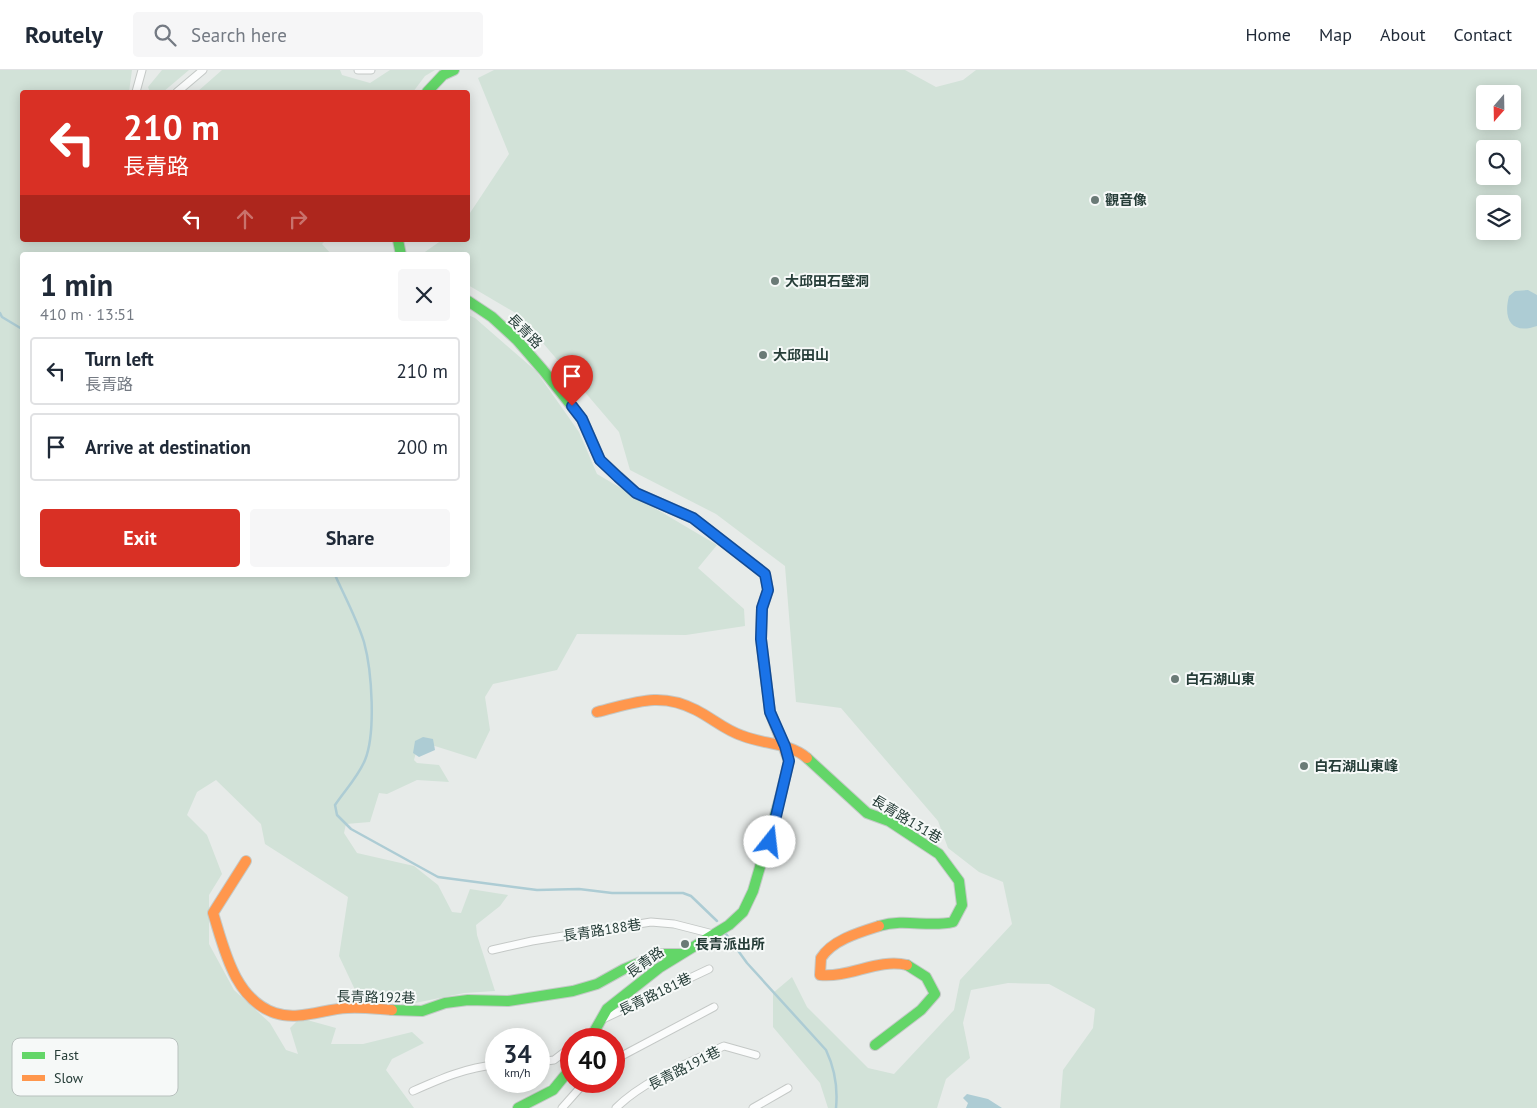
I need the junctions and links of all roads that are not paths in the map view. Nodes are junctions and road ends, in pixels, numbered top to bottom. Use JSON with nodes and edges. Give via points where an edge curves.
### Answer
{"nodes":[{"id":1,"x":142,"y":70,"type":"edge"},
{"id":2,"x":203,"y":70,"type":"edge"},
{"id":3,"x":358,"y":70,"type":"edge"},
{"id":4,"x":371,"y":70,"type":"edge"},
{"id":5,"x":454,"y":70,"type":"edge"},
{"id":6,"x":137,"y":90,"type":"edge"},
{"id":7,"x":179,"y":90,"type":"edge"},
{"id":8,"x":429,"y":90,"type":"edge"},
{"id":9,"x":470,"y":303,"type":"edge"},
{"id":10,"x":597,"y":712,"type":"dead end"},
{"id":11,"x":785,"y":746,"type":"junction"},
{"id":12,"x":246,"y":861,"type":"dead end"},
{"id":13,"x":713,"y":934,"type":"junction"},
{"id":14,"x":492,"y":950,"type":"dead end"},
{"id":15,"x":681,"y":954,"type":"junction"},
{"id":16,"x":709,"y":969,"type":"dead end"},
{"id":17,"x":714,"y":1007,"type":"dead end"},
{"id":18,"x":601,"y":1020,"type":"junction"},
{"id":19,"x":596,"y":1028,"type":"edge"},
{"id":20,"x":875,"y":1045,"type":"dead end"},
{"id":21,"x":625,"y":1054,"type":"edge"},
{"id":22,"x":756,"y":1055,"type":"dead end"},
{"id":23,"x":485,"y":1066,"type":"edge"},
{"id":24,"x":560,"y":1081,"type":"edge"},
{"id":25,"x":788,"y":1088,"type":"dead end"},
{"id":26,"x":413,"y":1091,"type":"dead end"},
{"id":27,"x":575,"y":1093,"type":"edge"},
{"id":28,"x":521,"y":1108,"type":"edge"},
{"id":29,"x":562,"y":1108,"type":"edge"},
{"id":30,"x":616,"y":1108,"type":"edge"},
{"id":31,"x":753,"y":1108,"type":"edge"}],
"edges":[{"from":1,"to":6,"type":"street"},
{"from":2,"to":7,"type":"street"},
{"from":3,"to":4,"type":"street"},
{"from":5,"to":8,"type":"street","via":[[443,75]]},
{"from":9,"to":11,"type":"street","name":"長青路","via":[[505,329],[537,362],[582,419],[600,460],[618,477],[636,493],[693,518],[765,574],[768,590],[762,608],[761,639],[770,712]]},
{"from":10,"to":11,"type":"street","name":"長青路131巷","via":[[654,698],[695,709],[741,736]]},
{"from":11,"to":13,"type":"street","name":"長青路","via":[[789,761],[787,773],[753,891],[743,912]]},
{"from":11,"to":20,"type":"street","name":"長青路131巷","via":[[799,751],[867,813],[888,821],[939,854],[959,881],[962,905],[953,922],[942,925],[889,922],[823,953],[819,963],[820,975],[834,978],[892,962],[909,964],[933,985],[935,994],[921,1010]]},
{"from":12,"to":15,"type":"street","name":"長青路192巷","via":[[213,913],[228,961],[244,990],[275,1013],[297,1015],[346,1008],[422,1011],[445,1003],[508,1001],[573,991],[597,984],[660,954]]},
{"from":13,"to":14,"type":"street","name":"長青路188巷","via":[[651,922]]},
{"from":13,"to":15,"type":"street","name":"長青路"},
{"from":15,"to":18,"type":"street","name":"長青路","via":[[628,991],[607,1009]]},
{"from":16,"to":18,"type":"street","name":"長青路181巷"},
{"from":17,"to":21,"type":"street"},
{"from":18,"to":19,"type":"street","name":"長青路"},
{"from":22,"to":30,"type":"street","name":"長青路191巷","via":[[724,1046],[659,1079]]},
{"from":23,"to":26,"type":"street","via":[[450,1075]]},
{"from":24,"to":28,"type":"street","via":[[553,1090]]},
{"from":25,"to":31,"type":"street"},
{"from":27,"to":29,"type":"street"}]}
